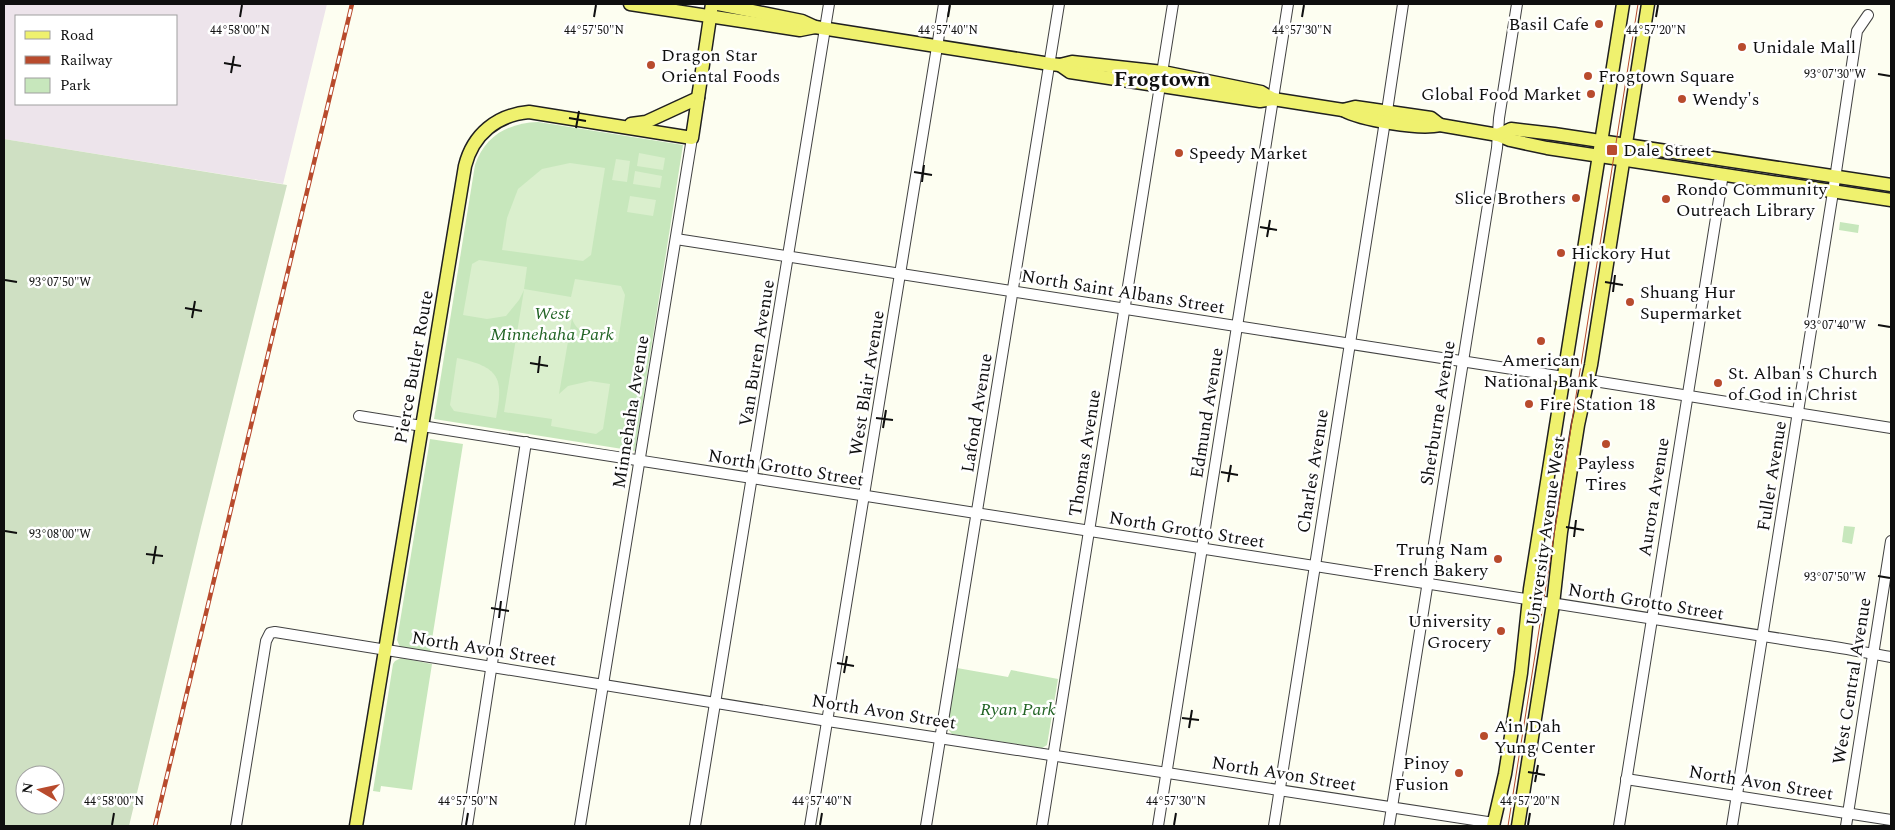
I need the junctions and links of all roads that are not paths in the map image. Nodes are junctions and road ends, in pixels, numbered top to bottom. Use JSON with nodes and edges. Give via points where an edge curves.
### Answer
{"nodes":[{"id":1,"x":630,"y":4,"type":"edge"},
{"id":2,"x":718,"y":4,"type":"edge"},
{"id":3,"x":829,"y":4,"type":"edge"},
{"id":4,"x":944,"y":4,"type":"edge"},
{"id":5,"x":1059,"y":4,"type":"edge"},
{"id":6,"x":1173,"y":4,"type":"edge"},
{"id":7,"x":1288,"y":4,"type":"edge"},
{"id":8,"x":1403,"y":4,"type":"edge"},
{"id":9,"x":1517,"y":4,"type":"edge"},
{"id":10,"x":1623,"y":4,"type":"edge"},
{"id":11,"x":1648,"y":4,"type":"edge"},
{"id":12,"x":711,"y":10,"type":"edge"},
{"id":13,"x":1868,"y":15,"type":"dead end"},
{"id":14,"x":820,"y":28,"type":"junction"},
{"id":15,"x":938,"y":46,"type":"junction"},
{"id":16,"x":1055,"y":65,"type":"junction"},
{"id":17,"x":1163,"y":72,"type":"junction"},
{"id":18,"x":1161,"y":85,"type":"junction"},
{"id":19,"x":698,"y":98,"type":"junction"},
{"id":20,"x":1274,"y":99,"type":"junction"},
{"id":21,"x":1386,"y":116,"type":"junction"},
{"id":22,"x":621,"y":126,"type":"junction"},
{"id":23,"x":1498,"y":135,"type":"junction"},
{"id":24,"x":692,"y":138,"type":"junction"},
{"id":25,"x":1602,"y":140,"type":"junction"},
{"id":26,"x":1626,"y":144,"type":"junction"},
{"id":27,"x":1599,"y":155,"type":"junction"},
{"id":28,"x":1624,"y":159,"type":"junction"},
{"id":29,"x":1723,"y":174,"type":"junction"},
{"id":30,"x":1835,"y":177,"type":"junction"},
{"id":31,"x":1891,"y":185,"type":"edge"},
{"id":32,"x":1833,"y":192,"type":"junction"},
{"id":33,"x":1891,"y":200,"type":"edge"},
{"id":34,"x":676,"y":239,"type":"junction"},
{"id":35,"x":789,"y":257,"type":"junction"},
{"id":36,"x":900,"y":274,"type":"junction"},
{"id":37,"x":1013,"y":292,"type":"junction"},
{"id":38,"x":1125,"y":310,"type":"junction"},
{"id":39,"x":1238,"y":327,"type":"junction"},
{"id":40,"x":1350,"y":344,"type":"junction"},
{"id":41,"x":1463,"y":361,"type":"junction"},
{"id":42,"x":1564,"y":376,"type":"junction"},
{"id":43,"x":1588,"y":380,"type":"junction"},
{"id":44,"x":1687,"y":396,"type":"junction"},
{"id":45,"x":1798,"y":413,"type":"junction"},
{"id":46,"x":358,"y":416,"type":"dead end"},
{"id":47,"x":421,"y":426,"type":"junction"},
{"id":48,"x":1891,"y":428,"type":"edge"},
{"id":49,"x":526,"y":442,"type":"junction"},
{"id":50,"x":640,"y":461,"type":"junction"},
{"id":51,"x":753,"y":479,"type":"junction"},
{"id":52,"x":865,"y":497,"type":"junction"},
{"id":53,"x":977,"y":515,"type":"junction"},
{"id":54,"x":1089,"y":531,"type":"junction"},
{"id":55,"x":1891,"y":541,"type":"edge"},
{"id":56,"x":1202,"y":549,"type":"junction"},
{"id":57,"x":1314,"y":567,"type":"junction"},
{"id":58,"x":1428,"y":585,"type":"junction"},
{"id":59,"x":1529,"y":600,"type":"junction"},
{"id":60,"x":1553,"y":604,"type":"junction"},
{"id":61,"x":1651,"y":619,"type":"junction"},
{"id":62,"x":1762,"y":636,"type":"junction"},
{"id":63,"x":385,"y":649,"type":"junction"},
{"id":64,"x":1873,"y":654,"type":"junction"},
{"id":65,"x":1891,"y":657,"type":"edge"},
{"id":66,"x":491,"y":666,"type":"junction"},
{"id":67,"x":603,"y":685,"type":"junction"},
{"id":68,"x":716,"y":702,"type":"junction"},
{"id":69,"x":828,"y":720,"type":"junction"},
{"id":70,"x":941,"y":738,"type":"junction"},
{"id":71,"x":1053,"y":755,"type":"junction"},
{"id":72,"x":1167,"y":772,"type":"junction"},
{"id":73,"x":1626,"y":779,"type":"junction"},
{"id":74,"x":1279,"y":790,"type":"junction"},
{"id":75,"x":1737,"y":796,"type":"junction"},
{"id":76,"x":1392,"y":808,"type":"junction"},
{"id":77,"x":1848,"y":814,"type":"junction"},
{"id":78,"x":1891,"y":820,"type":"edge"},
{"id":79,"x":1493,"y":825,"type":"edge"},
{"id":80,"x":236,"y":826,"type":"edge"},
{"id":81,"x":356,"y":826,"type":"edge"},
{"id":82,"x":467,"y":826,"type":"edge"},
{"id":83,"x":580,"y":826,"type":"edge"},
{"id":84,"x":695,"y":826,"type":"edge"},
{"id":85,"x":810,"y":826,"type":"edge"},
{"id":86,"x":926,"y":826,"type":"edge"},
{"id":87,"x":1042,"y":826,"type":"edge"},
{"id":88,"x":1158,"y":826,"type":"edge"},
{"id":89,"x":1274,"y":826,"type":"edge"},
{"id":90,"x":1389,"y":826,"type":"edge"},
{"id":91,"x":1518,"y":826,"type":"edge"},
{"id":92,"x":1619,"y":826,"type":"edge"},
{"id":93,"x":1732,"y":826,"type":"edge"},
{"id":94,"x":1846,"y":826,"type":"edge"}],
"edges":[{"from":1,"to":12,"type":"main road"},
{"from":2,"to":14,"type":"main road","via":[[802,21]]},
{"from":3,"to":14,"type":"street","name":"Van Buren Avenue"},
{"from":4,"to":15,"type":"street","name":"West Blair Avenue"},
{"from":5,"to":16,"type":"street","name":"Lafond Avenue"},
{"from":6,"to":17,"type":"street","name":"Thomas Avenue"},
{"from":7,"to":20,"type":"street","name":"Edmund Avenue"},
{"from":8,"to":21,"type":"street","name":"Charles Avenue"},
{"from":9,"to":23,"type":"street","name":"Sherburne Avenue"},
{"from":10,"to":25,"type":"main road","name":"University Avenue West"},
{"from":11,"to":26,"type":"main road","name":"University Avenue West"},
{"from":12,"to":14,"type":"main road","via":[[800,30]]},
{"from":12,"to":19,"type":"main road","name":"Minnehaha Avenue"},
{"from":13,"to":30,"type":"street","name":"Fuller Avenue","via":[[1856,31]]},
{"from":14,"to":15,"type":"main road"},
{"from":14,"to":35,"type":"street","name":"Van Buren Avenue"},
{"from":15,"to":16,"type":"main road"},
{"from":15,"to":36,"type":"street","name":"West Blair Avenue"},
{"from":16,"to":17,"type":"main road","via":[[1072,62]]},
{"from":16,"to":18,"type":"main road","via":[[1070,72]]},
{"from":16,"to":37,"type":"street","name":"Lafond Avenue"},
{"from":17,"to":18,"type":"street","name":"Thomas Avenue"},
{"from":17,"to":20,"type":"main road","via":[[1261,92]]},
{"from":18,"to":20,"type":"main road","via":[[1260,101]]},
{"from":18,"to":38,"type":"street","name":"Thomas Avenue"},
{"from":19,"to":22,"type":"main road","via":[[646,122]]},
{"from":19,"to":24,"type":"main road","name":"Minnehaha Avenue"},
{"from":20,"to":21,"type":"main road","via":[[1342,110],[1354,116]]},
{"from":20,"to":39,"type":"street","name":"Edmund Avenue"},
{"from":21,"to":23,"type":"main road","via":[[1431,118],[1440,125]]},
{"from":21,"to":40,"type":"street","name":"Charles Avenue"},
{"from":22,"to":24,"type":"main road","name":"Pierce Butler Route"},
{"from":22,"to":47,"type":"main road","name":"Pierce Butler Route","via":[[542,113],[518,113],[493,123],[475,141],[465,166]]},
{"from":23,"to":25,"type":"main road","via":[[1511,129]]},
{"from":23,"to":27,"type":"main road","via":[[1519,142]]},
{"from":23,"to":41,"type":"street","name":"Sherburne Avenue"},
{"from":24,"to":34,"type":"street","name":"Minnehaha Avenue"},
{"from":25,"to":26,"type":"main road"},
{"from":25,"to":27,"type":"main road","name":"University Avenue West"},
{"from":26,"to":28,"type":"main road","name":"University Avenue West"},
{"from":26,"to":30,"type":"main road"},
{"from":27,"to":28,"type":"main road"},
{"from":27,"to":42,"type":"main road","name":"University Avenue West"},
{"from":28,"to":29,"type":"main road"},
{"from":28,"to":43,"type":"main road","name":"University Avenue West"},
{"from":29,"to":32,"type":"main road"},
{"from":29,"to":44,"type":"street","name":"Aurora Avenue"},
{"from":30,"to":31,"type":"main road"},
{"from":30,"to":32,"type":"street","name":"Fuller Avenue"},
{"from":32,"to":33,"type":"main road"},
{"from":32,"to":45,"type":"street","name":"Fuller Avenue"},
{"from":34,"to":35,"type":"street","name":"North Saint Albans Street"},
{"from":34,"to":50,"type":"street","name":"Minnehaha Avenue"},
{"from":35,"to":36,"type":"street","name":"North Saint Albans Street"},
{"from":35,"to":51,"type":"street","name":"Van Buren Avenue"},
{"from":36,"to":37,"type":"street","name":"North Saint Albans Street"},
{"from":36,"to":52,"type":"street","name":"West Blair Avenue"},
{"from":37,"to":38,"type":"street","name":"North Saint Albans Street"},
{"from":37,"to":53,"type":"street","name":"Lafond Avenue"},
{"from":38,"to":39,"type":"street","name":"North Saint Albans Street"},
{"from":38,"to":54,"type":"street","name":"Thomas Avenue"},
{"from":39,"to":40,"type":"street","name":"North Saint Albans Street"},
{"from":39,"to":56,"type":"street","name":"Edmund Avenue"},
{"from":40,"to":41,"type":"street","name":"North Saint Albans Street"},
{"from":40,"to":57,"type":"street","name":"Charles Avenue"},
{"from":41,"to":42,"type":"street","name":"North Saint Albans Street"},
{"from":41,"to":58,"type":"street","name":"Sherburne Avenue"},
{"from":42,"to":59,"type":"main road","name":"University Avenue West"},
{"from":43,"to":44,"type":"street"},
{"from":43,"to":60,"type":"main road","name":"University Avenue West","via":[[1564,514]]},
{"from":44,"to":45,"type":"street"},
{"from":44,"to":61,"type":"street","name":"Aurora Avenue"},
{"from":45,"to":48,"type":"street"},
{"from":45,"to":62,"type":"street","name":"Fuller Avenue"},
{"from":46,"to":47,"type":"street","name":"North Grotto Street"},
{"from":47,"to":49,"type":"street","name":"North Grotto Street"},
{"from":47,"to":63,"type":"main road","name":"Pierce Butler Route"},
{"from":49,"to":50,"type":"street","name":"North Grotto Street"},
{"from":49,"to":66,"type":"street"},
{"from":50,"to":51,"type":"street","name":"North Grotto Street"},
{"from":50,"to":67,"type":"street","name":"Minnehaha Avenue"},
{"from":51,"to":52,"type":"street","name":"North Grotto Street"},
{"from":51,"to":68,"type":"street","name":"Van Buren Avenue"},
{"from":52,"to":53,"type":"street","name":"North Grotto Street"},
{"from":52,"to":69,"type":"street","name":"West Blair Avenue"},
{"from":53,"to":54,"type":"street","name":"North Grotto Street"},
{"from":53,"to":70,"type":"street","name":"Lafond Avenue"},
{"from":54,"to":56,"type":"street","name":"North Grotto Street"},
{"from":54,"to":71,"type":"street","name":"Thomas Avenue"},
{"from":55,"to":64,"type":"street","name":"West Central Avenue"},
{"from":56,"to":57,"type":"street","name":"North Grotto Street"},
{"from":56,"to":72,"type":"street","name":"Edmund Avenue"},
{"from":57,"to":58,"type":"street","name":"North Grotto Street"},
{"from":57,"to":74,"type":"street","name":"Charles Avenue"},
{"from":58,"to":59,"type":"street","name":"North Grotto Street"},
{"from":58,"to":76,"type":"street","name":"Sherburne Avenue"},
{"from":59,"to":60,"type":"street","name":"North Grotto Street"},
{"from":59,"to":79,"type":"main road","name":"University Avenue West","via":[[1505,774]]},
{"from":60,"to":61,"type":"street","name":"North Grotto Street"},
{"from":60,"to":91,"type":"main road","name":"University Avenue West"},
{"from":61,"to":62,"type":"street","name":"North Grotto Street"},
{"from":61,"to":73,"type":"street","name":"Aurora Avenue"},
{"from":62,"to":64,"type":"street","name":"North Grotto Street"},
{"from":62,"to":75,"type":"street","name":"Fuller Avenue"},
{"from":63,"to":66,"type":"street","name":"North Avon Street"},
{"from":63,"to":80,"type":"street","name":"North Avon Street","via":[[270,633],[266,641]]},
{"from":63,"to":81,"type":"main road","name":"Pierce Butler Route"},
{"from":64,"to":65,"type":"street","name":"North Grotto Street"},
{"from":64,"to":77,"type":"street","name":"West Central Avenue"},
{"from":66,"to":67,"type":"street","name":"North Avon Street"},
{"from":66,"to":82,"type":"street"},
{"from":67,"to":68,"type":"street","name":"North Avon Street"},
{"from":67,"to":83,"type":"street","name":"Minnehaha Avenue"},
{"from":68,"to":69,"type":"street","name":"North Avon Street"},
{"from":68,"to":84,"type":"street","name":"Van Buren Avenue"},
{"from":69,"to":70,"type":"street","name":"North Avon Street"},
{"from":69,"to":85,"type":"street","name":"West Blair Avenue"},
{"from":70,"to":71,"type":"street","name":"North Avon Street"},
{"from":70,"to":86,"type":"street","name":"Lafond Avenue"},
{"from":71,"to":72,"type":"street","name":"North Avon Street"},
{"from":71,"to":87,"type":"street","name":"Thomas Avenue"},
{"from":72,"to":74,"type":"street","name":"North Avon Street"},
{"from":72,"to":88,"type":"street","name":"Edmund Avenue"},
{"from":73,"to":75,"type":"street","name":"North Avon Street"},
{"from":73,"to":92,"type":"street","name":"Aurora Avenue"},
{"from":74,"to":76,"type":"street","name":"North Avon Street"},
{"from":74,"to":89,"type":"street","name":"Charles Avenue"},
{"from":75,"to":77,"type":"street","name":"North Avon Street"},
{"from":75,"to":93,"type":"street","name":"Fuller Avenue"},
{"from":76,"to":79,"type":"street","name":"North Avon Street"},
{"from":76,"to":90,"type":"street","name":"Sherburne Avenue"},
{"from":77,"to":78,"type":"street","name":"North Avon Street"},
{"from":77,"to":94,"type":"street","name":"West Central Avenue"}]}
